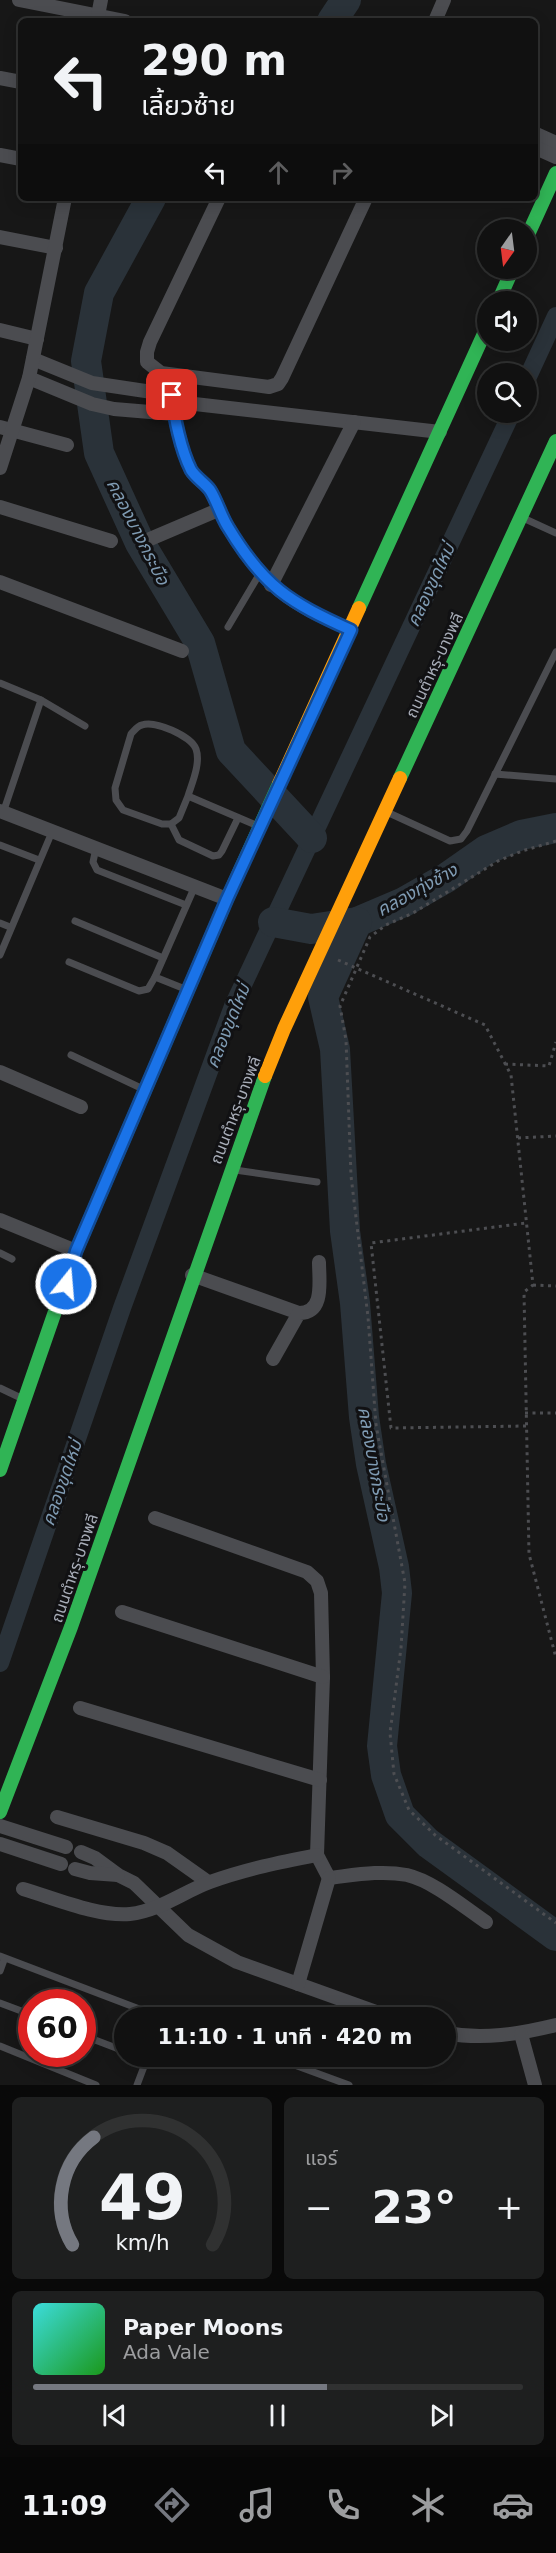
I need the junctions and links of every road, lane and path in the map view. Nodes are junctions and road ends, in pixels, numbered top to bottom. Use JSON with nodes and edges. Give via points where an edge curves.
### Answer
{"nodes":[{"id":1,"x":19,"y":0,"type":"edge"},
{"id":2,"x":101,"y":0,"type":"edge"},
{"id":3,"x":444,"y":0,"type":"edge"},
{"id":4,"x":97,"y":18,"type":"edge"},
{"id":5,"x":436,"y":18,"type":"edge"},
{"id":6,"x":0,"y":78,"type":"edge"},
{"id":7,"x":18,"y":81,"type":"edge"},
{"id":8,"x":538,"y":135,"type":"edge"},
{"id":9,"x":556,"y":143,"type":"edge"},
{"id":10,"x":538,"y":149,"type":"edge"},
{"id":11,"x":0,"y":155,"type":"edge"},
{"id":12,"x":556,"y":157,"type":"edge"},
{"id":13,"x":18,"y":158,"type":"edge"},
{"id":14,"x":556,"y":173,"type":"edge"},
{"id":15,"x":64,"y":201,"type":"edge"},
{"id":16,"x":218,"y":201,"type":"edge"},
{"id":17,"x":365,"y":201,"type":"edge"},
{"id":18,"x":535,"y":219,"type":"edge"},
{"id":19,"x":0,"y":237,"type":"edge"},
{"id":20,"x":56,"y":248,"type":"junction"},
{"id":21,"x":0,"y":330,"type":"edge"},
{"id":22,"x":37,"y":339,"type":"junction"},
{"id":23,"x":477,"y":350,"type":"edge"},
{"id":24,"x":33,"y":359,"type":"junction"},
{"id":25,"x":29,"y":378,"type":"junction"},
{"id":26,"x":172,"y":395,"type":"junction"},
{"id":27,"x":186,"y":403,"type":"junction"},
{"id":28,"x":174,"y":414,"type":"junction"},
{"id":29,"x":354,"y":422,"type":"junction"},
{"id":30,"x":6,"y":428,"type":"edge"},
{"id":31,"x":440,"y":432,"type":"junction"},
{"id":32,"x":556,"y":441,"type":"edge"},
{"id":33,"x":66,"y":445,"type":"dead end"},
{"id":34,"x":0,"y":468,"type":"edge"},
{"id":35,"x":0,"y":507,"type":"edge"},
{"id":36,"x":218,"y":510,"type":"junction"},
{"id":37,"x":521,"y":517,"type":"junction"},
{"id":38,"x":556,"y":533,"type":"edge"},
{"id":39,"x":150,"y":539,"type":"dead end"},
{"id":40,"x":111,"y":541,"type":"dead end"},
{"id":41,"x":260,"y":573,"type":"junction"},
{"id":42,"x":0,"y":582,"type":"edge"},
{"id":43,"x":271,"y":585,"type":"junction"},
{"id":44,"x":228,"y":627,"type":"dead end"},
{"id":45,"x":351,"y":630,"type":"junction"},
{"id":46,"x":182,"y":651,"type":"dead end"},
{"id":47,"x":556,"y":652,"type":"edge"},
{"id":48,"x":0,"y":683,"type":"edge"},
{"id":49,"x":41,"y":700,"type":"junction"},
{"id":50,"x":85,"y":726,"type":"dead end"},
{"id":51,"x":495,"y":774,"type":"junction"},
{"id":52,"x":556,"y":779,"type":"edge"},
{"id":53,"x":188,"y":796,"type":"junction"},
{"id":54,"x":384,"y":811,"type":"junction"},
{"id":55,"x":1,"y":812,"type":"edge"},
{"id":56,"x":238,"y":818,"type":"junction"},
{"id":57,"x":171,"y":824,"type":"junction"},
{"id":58,"x":260,"y":827,"type":"junction"},
{"id":59,"x":52,"y":832,"type":"junction"},
{"id":60,"x":556,"y":841,"type":"edge"},
{"id":61,"x":0,"y":845,"type":"edge"},
{"id":62,"x":96,"y":848,"type":"junction"},
{"id":63,"x":39,"y":860,"type":"junction"},
{"id":64,"x":195,"y":886,"type":"junction"},
{"id":65,"x":227,"y":899,"type":"junction"},
{"id":66,"x":186,"y":905,"type":"junction"},
{"id":67,"x":75,"y":921,"type":"dead end"},
{"id":68,"x":0,"y":923,"type":"edge"},
{"id":69,"x":10,"y":927,"type":"junction"},
{"id":70,"x":320,"y":952,"type":"junction"},
{"id":71,"x":0,"y":954,"type":"edge"},
{"id":72,"x":163,"y":958,"type":"junction"},
{"id":73,"x":69,"y":962,"type":"dead end"},
{"id":74,"x":155,"y":977,"type":"junction"},
{"id":75,"x":188,"y":990,"type":"junction"},
{"id":76,"x":556,"y":1042,"type":"edge"},
{"id":77,"x":71,"y":1055,"type":"dead end"},
{"id":78,"x":505,"y":1064,"type":"junction"},
{"id":79,"x":0,"y":1072,"type":"edge"},
{"id":80,"x":146,"y":1090,"type":"junction"},
{"id":81,"x":81,"y":1107,"type":"dead end"},
{"id":82,"x":556,"y":1136,"type":"edge"},
{"id":83,"x":518,"y":1138,"type":"junction"},
{"id":84,"x":230,"y":1170,"type":"junction"},
{"id":85,"x":317,"y":1182,"type":"dead end"},
{"id":86,"x":0,"y":1220,"type":"edge"},
{"id":87,"x":526,"y":1223,"type":"junction"},
{"id":88,"x":76,"y":1251,"type":"junction"},
{"id":89,"x":0,"y":1253,"type":"edge"},
{"id":90,"x":12,"y":1259,"type":"dead end"},
{"id":91,"x":319,"y":1262,"type":"dead end"},
{"id":92,"x":192,"y":1275,"type":"junction"},
{"id":93,"x":533,"y":1285,"type":"junction"},
{"id":94,"x":556,"y":1286,"type":"edge"},
{"id":95,"x":299,"y":1313,"type":"junction"},
{"id":96,"x":273,"y":1359,"type":"dead end"},
{"id":97,"x":0,"y":1388,"type":"edge"},
{"id":98,"x":25,"y":1400,"type":"junction"},
{"id":99,"x":525,"y":1413,"type":"junction"},
{"id":100,"x":556,"y":1413,"type":"edge"},
{"id":101,"x":526,"y":1426,"type":"junction"},
{"id":102,"x":0,"y":1470,"type":"edge"},
{"id":103,"x":155,"y":1518,"type":"dead end"},
{"id":104,"x":122,"y":1612,"type":"dead end"},
{"id":105,"x":556,"y":1658,"type":"edge"},
{"id":106,"x":323,"y":1677,"type":"junction"},
{"id":107,"x":80,"y":1708,"type":"dead end"},
{"id":108,"x":320,"y":1780,"type":"junction"},
{"id":109,"x":0,"y":1812,"type":"edge"},
{"id":110,"x":57,"y":1817,"type":"dead end"},
{"id":111,"x":0,"y":1826,"type":"edge"},
{"id":112,"x":0,"y":1844,"type":"edge"},
{"id":113,"x":66,"y":1847,"type":"dead end"},
{"id":114,"x":81,"y":1852,"type":"dead end"},
{"id":115,"x":317,"y":1855,"type":"junction"},
{"id":116,"x":61,"y":1864,"type":"dead end"},
{"id":117,"x":75,"y":1869,"type":"dead end"},
{"id":118,"x":118,"y":1875,"type":"junction"},
{"id":119,"x":329,"y":1878,"type":"junction"},
{"id":120,"x":208,"y":1882,"type":"junction"},
{"id":121,"x":23,"y":1889,"type":"dead end"},
{"id":122,"x":160,"y":1906,"type":"junction"},
{"id":123,"x":486,"y":1922,"type":"dead end"},
{"id":124,"x":556,"y":1923,"type":"edge"},
{"id":125,"x":2,"y":1958,"type":"edge"},
{"id":126,"x":0,"y":1971,"type":"edge"},
{"id":127,"x":298,"y":1984,"type":"junction"},
{"id":128,"x":0,"y":2003,"type":"edge"},
{"id":129,"x":136,"y":2007,"type":"edge"},
{"id":130,"x":362,"y":2007,"type":"edge"},
{"id":131,"x":18,"y":2010,"type":"edge"},
{"id":132,"x":556,"y":2025,"type":"edge"},
{"id":133,"x":521,"y":2034,"type":"junction"},
{"id":134,"x":456,"y":2035,"type":"edge"},
{"id":135,"x":96,"y":2040,"type":"edge"},
{"id":136,"x":0,"y":2046,"type":"edge"},
{"id":137,"x":114,"y":2047,"type":"edge"},
{"id":138,"x":142,"y":2067,"type":"edge"},
{"id":139,"x":300,"y":2067,"type":"edge"},
{"id":140,"x":96,"y":2085,"type":"edge"},
{"id":141,"x":137,"y":2085,"type":"edge"},
{"id":142,"x":349,"y":2085,"type":"edge"},
{"id":143,"x":535,"y":2085,"type":"edge"}],
"edges":[{"from":1,"to":4,"type":"street"},
{"from":2,"to":4,"type":"street"},
{"from":3,"to":5,"type":"street"},
{"from":6,"to":7,"type":"street"},
{"from":8,"to":9,"type":"street"},
{"from":10,"to":12,"type":"street"},
{"from":11,"to":13,"type":"street"},
{"from":14,"to":18,"type":"main road"},
{"from":15,"to":20,"type":"street"},
{"from":16,"to":17,"type":"street","via":[[150,342],[147,362],[161,373],[269,387],[282,378]]},
{"from":19,"to":20,"type":"street"},
{"from":20,"to":22,"type":"street"},
{"from":21,"to":22,"type":"street"},
{"from":22,"to":24,"type":"street"},
{"from":23,"to":31,"type":"main road"},
{"from":24,"to":25,"type":"street"},
{"from":24,"to":26,"type":"street","via":[[92,383]]},
{"from":25,"to":28,"type":"street","via":[[92,404]]},
{"from":25,"to":30,"type":"street"},
{"from":26,"to":27,"type":"street"},
{"from":26,"to":28,"type":"street"},
{"from":27,"to":28,"type":"street"},
{"from":27,"to":29,"type":"street"},
{"from":28,"to":36,"type":"street","via":[[192,471],[210,491]]},
{"from":29,"to":31,"type":"street"},
{"from":29,"to":43,"type":"street"},
{"from":30,"to":33,"type":"street"},
{"from":30,"to":34,"type":"street"},
{"from":31,"to":45,"type":"main road"},
{"from":32,"to":37,"type":"main road","name":"ถนนตำหรุ-บางพลี"},
{"from":35,"to":40,"type":"street"},
{"from":36,"to":39,"type":"street"},
{"from":36,"to":41,"type":"street"},
{"from":37,"to":38,"type":"lane"},
{"from":37,"to":54,"type":"main road","name":"ถนนตำหรุ-บางพลี"},
{"from":41,"to":43,"type":"street"},
{"from":41,"to":44,"type":"lane"},
{"from":42,"to":46,"type":"street"},
{"from":43,"to":45,"type":"street","via":[[294,603]]},
{"from":45,"to":58,"type":"main road"},
{"from":47,"to":51,"type":"lane"},
{"from":48,"to":49,"type":"lane"},
{"from":49,"to":50,"type":"lane"},
{"from":49,"to":55,"type":"lane"},
{"from":51,"to":52,"type":"lane"},
{"from":51,"to":54,"type":"lane","via":[[461,839],[450,841]]},
{"from":53,"to":56,"type":"lane"},
{"from":53,"to":57,"type":"lane","via":[[179,818]]},
{"from":53,"to":57,"type":"lane","via":[[197,759],[191,742],[154,724],[136,728],[115,788],[116,800],[123,810]]},
{"from":54,"to":70,"type":"main road","name":"ถนนตำหรุ-บางพลี"},
{"from":55,"to":59,"type":"street"},
{"from":56,"to":57,"type":"lane","via":[[222,851],[213,856],[179,840]]},
{"from":56,"to":58,"type":"lane"},
{"from":58,"to":65,"type":"main road"},
{"from":59,"to":62,"type":"street"},
{"from":59,"to":63,"type":"lane"},
{"from":60,"to":124,"type":"path","bridge":true,"via":[[498,861],[369,937],[340,1006],[346,1040],[351,1176],[376,1425],[405,1583],[390,1733],[394,1774],[409,1810],[435,1835]]},
{"from":61,"to":63,"type":"lane"},
{"from":62,"to":64,"type":"street"},
{"from":62,"to":66,"type":"lane","via":[[93,862],[97,870]]},
{"from":63,"to":69,"type":"lane"},
{"from":64,"to":65,"type":"street"},
{"from":64,"to":66,"type":"lane"},
{"from":65,"to":75,"type":"main road"},
{"from":66,"to":72,"type":"lane"},
{"from":67,"to":72,"type":"lane"},
{"from":68,"to":69,"type":"lane"},
{"from":69,"to":71,"type":"lane"},
{"from":70,"to":78,"type":"path","via":[[485,1026]]},
{"from":70,"to":84,"type":"main road","name":"ถนนตำหรุ-บางพลี","via":[[256,1095]]},
{"from":72,"to":74,"type":"lane"},
{"from":73,"to":74,"type":"lane","via":[[139,991],[148,988]]},
{"from":74,"to":75,"type":"lane"},
{"from":75,"to":80,"type":"main road"},
{"from":76,"to":78,"type":"path","via":[[549,1066]]},
{"from":77,"to":80,"type":"lane"},
{"from":78,"to":83,"type":"path","via":[[511,1075]]},
{"from":79,"to":81,"type":"street"},
{"from":80,"to":88,"type":"main road"},
{"from":82,"to":83,"type":"path"},
{"from":83,"to":87,"type":"path"},
{"from":84,"to":85,"type":"lane"},
{"from":84,"to":92,"type":"main road","name":"ถนนตำหรุ-บางพลี"},
{"from":86,"to":88,"type":"street"},
{"from":87,"to":93,"type":"path"},
{"from":87,"to":101,"type":"path","via":[[371,1243],[391,1428]]},
{"from":88,"to":98,"type":"main road"},
{"from":89,"to":90,"type":"lane"},
{"from":91,"to":95,"type":"street","via":[[315,1307],[308,1313]]},
{"from":92,"to":95,"type":"street"},
{"from":92,"to":109,"type":"main road","name":"ถนนตำหรุ-บางพลี","via":[[71,1627]]},
{"from":93,"to":94,"type":"path"},
{"from":93,"to":99,"type":"path","via":[[524,1292]]},
{"from":95,"to":96,"type":"street"},
{"from":97,"to":98,"type":"lane"},
{"from":98,"to":102,"type":"main road"},
{"from":99,"to":100,"type":"path"},
{"from":99,"to":101,"type":"path"},
{"from":101,"to":105,"type":"path","via":[[529,1554]]},
{"from":103,"to":106,"type":"street","via":[[307,1572],[317,1581],[321,1593]]},
{"from":104,"to":106,"type":"street"},
{"from":106,"to":108,"type":"street"},
{"from":107,"to":108,"type":"street"},
{"from":108,"to":115,"type":"street"},
{"from":110,"to":120,"type":"street","via":[[144,1843],[186,1864]]},
{"from":111,"to":113,"type":"street"},
{"from":112,"to":116,"type":"street"},
{"from":114,"to":118,"type":"street"},
{"from":115,"to":119,"type":"street"},
{"from":115,"to":120,"type":"street","via":[[257,1866]]},
{"from":117,"to":118,"type":"street"},
{"from":118,"to":122,"type":"street","via":[[134,1882]]},
{"from":119,"to":123,"type":"street","via":[[374,1872],[408,1875]]},
{"from":119,"to":127,"type":"street"},
{"from":120,"to":122,"type":"street"},
{"from":121,"to":122,"type":"street","via":[[103,1913],[130,1914]]},
{"from":122,"to":127,"type":"street","via":[[188,1935],[237,1962]]},
{"from":125,"to":126,"type":"lane"},
{"from":125,"to":129,"type":"lane"},
{"from":127,"to":130,"type":"street"},
{"from":128,"to":131,"type":"lane"},
{"from":132,"to":133,"type":"street"},
{"from":133,"to":134,"type":"street"},
{"from":133,"to":143,"type":"street"},
{"from":135,"to":137,"type":"lane"},
{"from":136,"to":140,"type":"lane"},
{"from":138,"to":141,"type":"lane"},
{"from":139,"to":142,"type":"lane"}]}
